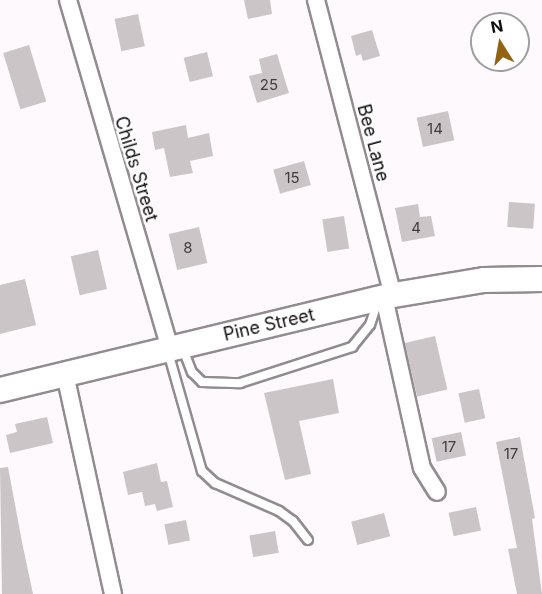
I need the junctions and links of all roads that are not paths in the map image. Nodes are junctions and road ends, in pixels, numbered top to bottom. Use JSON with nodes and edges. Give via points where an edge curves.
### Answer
{"nodes":[{"id":1,"x":68,"y":0,"type":"edge"},
{"id":2,"x":316,"y":0,"type":"edge"},
{"id":3,"x":542,"y":279,"type":"edge"},
{"id":4,"x":385,"y":297,"type":"junction"},
{"id":5,"x":173,"y":348,"type":"junction"},
{"id":6,"x":65,"y":374,"type":"junction"},
{"id":7,"x":0,"y":390,"type":"edge"},
{"id":8,"x":437,"y":492,"type":"dead end"},
{"id":9,"x":308,"y":540,"type":"dead end"},
{"id":10,"x":112,"y":594,"type":"edge"}],
"edges":[{"from":1,"to":5,"type":"street","name":"Childs Street"},
{"from":2,"to":4,"type":"street","name":"Bee Lane"},
{"from":3,"to":4,"type":"main road","name":"Pine Street","via":[[484,280]]},
{"from":4,"to":5,"type":"main road","name":"Pine Street"},
{"from":4,"to":5,"type":"lane","via":[[370,326],[352,346],[240,383],[213,385],[196,379]]},
{"from":4,"to":8,"type":"street","name":"Bee Lane","via":[[422,468]]},
{"from":5,"to":6,"type":"main road","name":"Pine Street"},
{"from":5,"to":9,"type":"lane","via":[[202,471],[215,483],[279,511]]},
{"from":6,"to":7,"type":"main road","name":"Pine Street"},
{"from":6,"to":10,"type":"street"}]}
